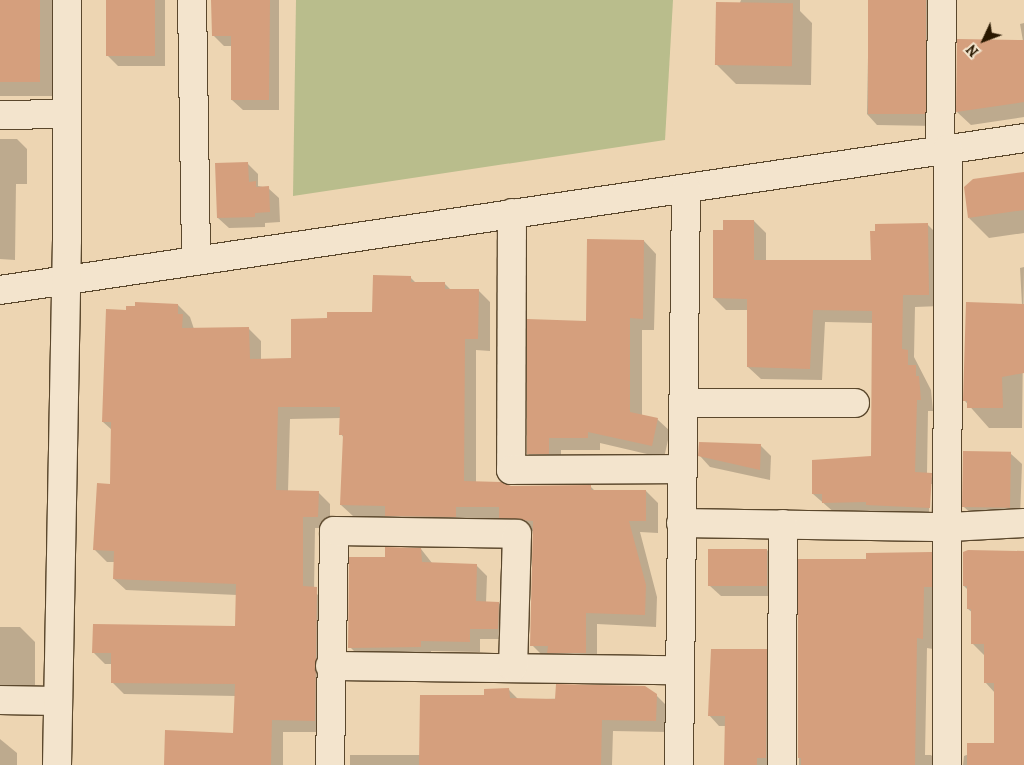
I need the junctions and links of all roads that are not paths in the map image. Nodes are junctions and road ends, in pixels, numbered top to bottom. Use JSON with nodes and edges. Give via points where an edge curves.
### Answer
{"nodes":[{"id":1,"x":67,"y":0,"type":"edge"},
{"id":2,"x":192,"y":0,"type":"edge"},
{"id":3,"x":942,"y":0,"type":"edge"},
{"id":4,"x":0,"y":114,"type":"edge"},
{"id":5,"x":67,"y":114,"type":"junction"},
{"id":6,"x":1024,"y":138,"type":"edge"},
{"id":7,"x":944,"y":149,"type":"junction"},
{"id":8,"x":686,"y":190,"type":"junction"},
{"id":9,"x":512,"y":213,"type":"junction"},
{"id":10,"x":196,"y":260,"type":"junction"},
{"id":11,"x":65,"y":279,"type":"junction"},
{"id":12,"x":0,"y":290,"type":"edge"},
{"id":13,"x":683,"y":403,"type":"junction"},
{"id":14,"x":855,"y":403,"type":"dead end"},
{"id":15,"x":682,"y":469,"type":"junction"},
{"id":16,"x":1024,"y":523,"type":"edge"},
{"id":17,"x":681,"y":524,"type":"junction"},
{"id":18,"x":784,"y":524,"type":"junction"},
{"id":19,"x":950,"y":527,"type":"junction"},
{"id":20,"x":330,"y":666,"type":"junction"},
{"id":21,"x":513,"y":667,"type":"junction"},
{"id":22,"x":679,"y":670,"type":"junction"},
{"id":23,"x":0,"y":700,"type":"edge"},
{"id":24,"x":58,"y":701,"type":"junction"},
{"id":25,"x":57,"y":765,"type":"edge"},
{"id":26,"x":330,"y":765,"type":"edge"},
{"id":27,"x":679,"y":765,"type":"edge"},
{"id":28,"x":782,"y":765,"type":"edge"},
{"id":29,"x":947,"y":765,"type":"edge"}],
"edges":[{"from":1,"to":5,"type":"street"},
{"from":2,"to":10,"type":"street"},
{"from":3,"to":7,"type":"street"},
{"from":4,"to":5,"type":"street"},
{"from":5,"to":11,"type":"street"},
{"from":6,"to":7,"type":"street"},
{"from":7,"to":8,"type":"street"},
{"from":7,"to":19,"type":"street"},
{"from":8,"to":9,"type":"street"},
{"from":8,"to":13,"type":"street"},
{"from":9,"to":10,"type":"street"},
{"from":9,"to":15,"type":"street","via":[[511,470]]},
{"from":10,"to":11,"type":"street"},
{"from":11,"to":12,"type":"street"},
{"from":11,"to":24,"type":"street"},
{"from":13,"to":14,"type":"street"},
{"from":13,"to":15,"type":"street"},
{"from":15,"to":17,"type":"street"},
{"from":16,"to":19,"type":"street"},
{"from":17,"to":18,"type":"street"},
{"from":17,"to":22,"type":"street"},
{"from":18,"to":19,"type":"street"},
{"from":18,"to":28,"type":"street"},
{"from":19,"to":29,"type":"street"},
{"from":20,"to":21,"type":"street"},
{"from":20,"to":21,"type":"street","via":[[334,530],[516,534]]},
{"from":20,"to":26,"type":"street"},
{"from":21,"to":22,"type":"street"},
{"from":22,"to":27,"type":"street"},
{"from":23,"to":24,"type":"street"},
{"from":24,"to":25,"type":"street"}]}
